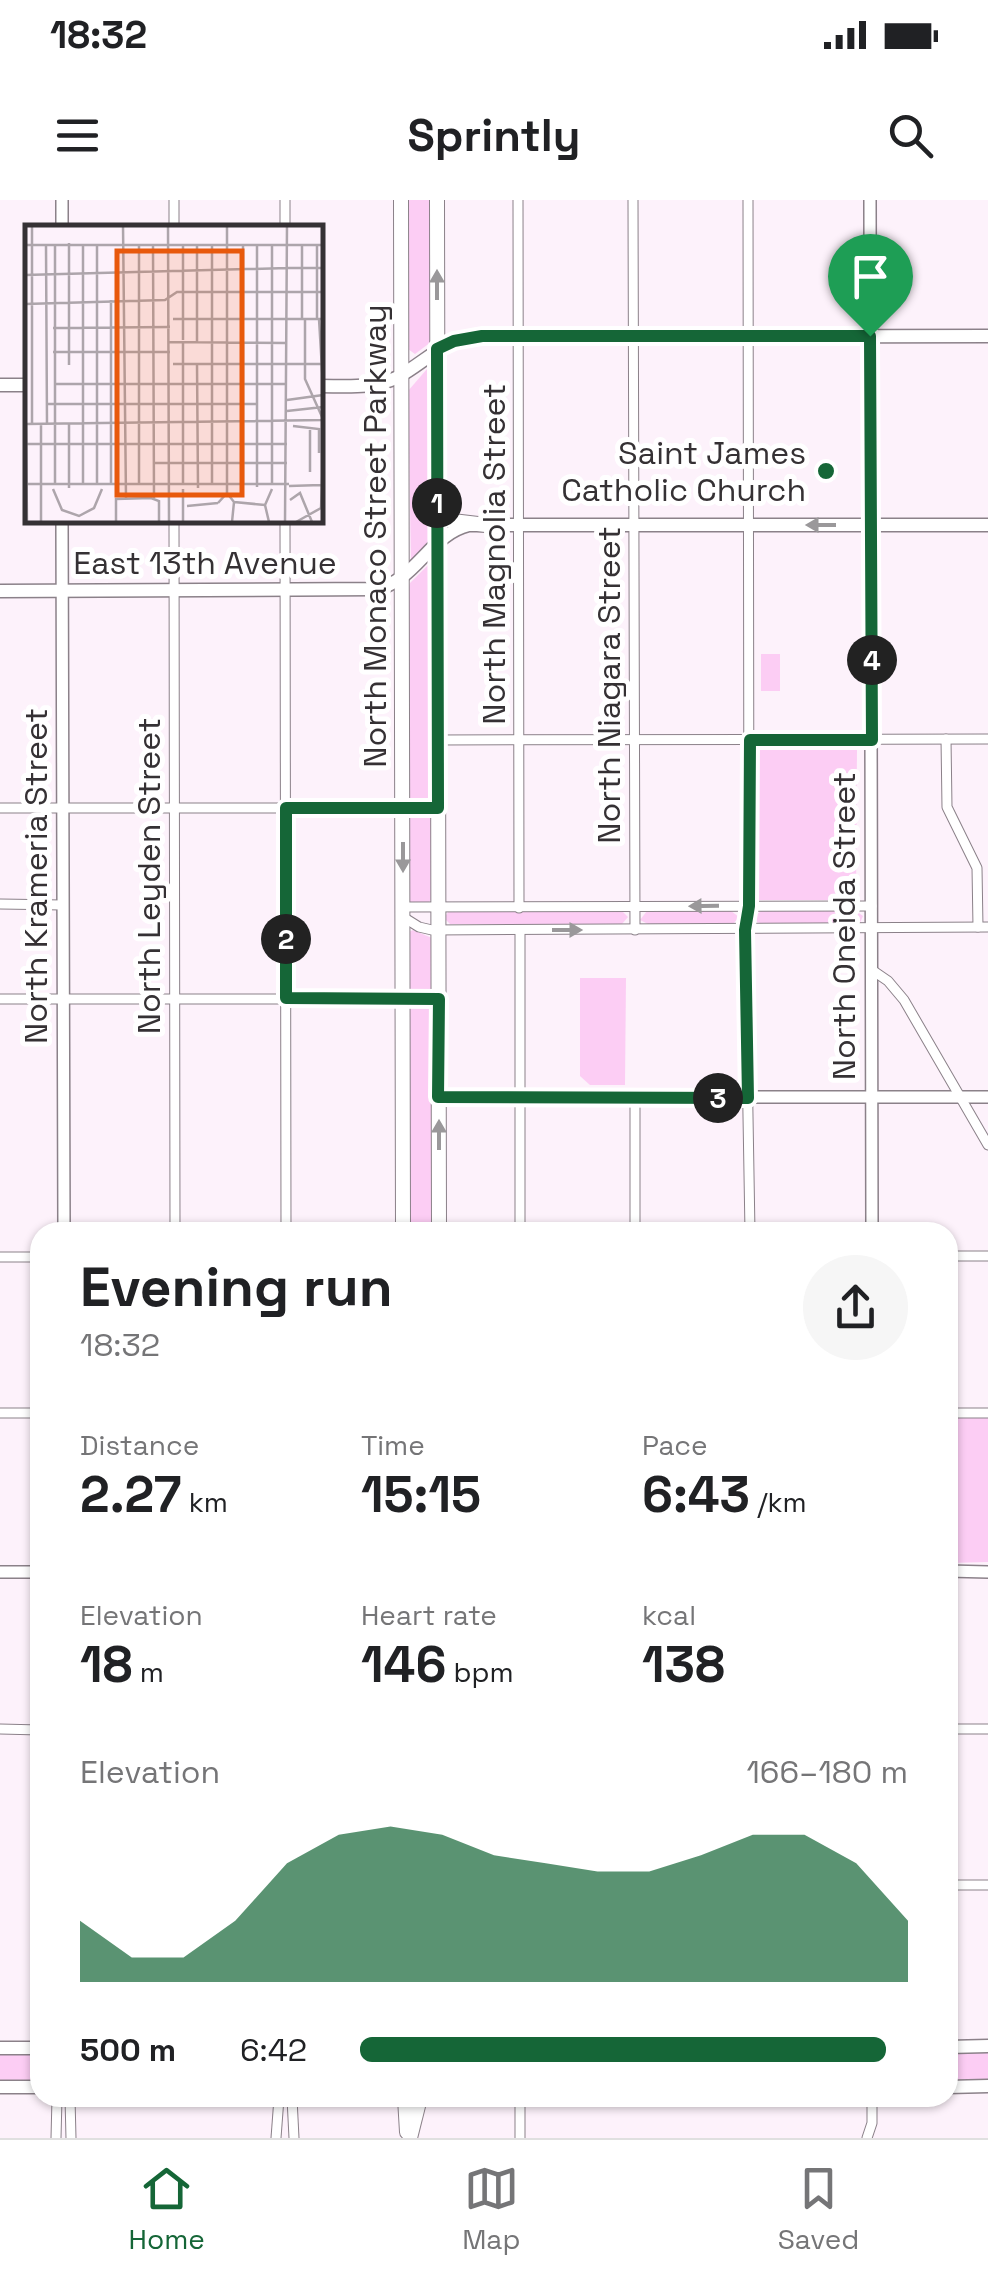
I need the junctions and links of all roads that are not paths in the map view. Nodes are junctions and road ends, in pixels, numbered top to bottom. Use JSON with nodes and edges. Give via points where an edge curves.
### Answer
{"nodes":[{"id":1,"x":402,"y":200,"type":"edge"},
{"id":2,"x":437,"y":200,"type":"edge"},
{"id":3,"x":518,"y":200,"type":"edge"},
{"id":4,"x":633,"y":200,"type":"edge"},
{"id":5,"x":748,"y":200,"type":"edge"},
{"id":6,"x":870,"y":200,"type":"edge"},
{"id":7,"x":518,"y":336,"type":"junction"},
{"id":8,"x":634,"y":336,"type":"junction"},
{"id":9,"x":748,"y":336,"type":"junction"},
{"id":10,"x":870,"y":336,"type":"junction"},
{"id":11,"x":988,"y":336,"type":"edge"},
{"id":12,"x":437,"y":349,"type":"junction"},
{"id":13,"x":402,"y":374,"type":"junction"},
{"id":14,"x":322,"y":386,"type":"edge"},
{"id":15,"x":436,"y":518,"type":"junction"},
{"id":16,"x":62,"y":522,"type":"edge"},
{"id":17,"x":174,"y":522,"type":"edge"},
{"id":18,"x":286,"y":522,"type":"edge"},
{"id":19,"x":518,"y":524,"type":"junction"},
{"id":20,"x":750,"y":524,"type":"junction"},
{"id":21,"x":486,"y":525,"type":"junction"},
{"id":22,"x":634,"y":525,"type":"junction"},
{"id":23,"x":872,"y":525,"type":"junction"},
{"id":24,"x":988,"y":525,"type":"edge"},
{"id":25,"x":436,"y":543,"type":"junction"},
{"id":26,"x":401,"y":578,"type":"junction"},
{"id":27,"x":174,"y":590,"type":"junction"},
{"id":28,"x":62,"y":591,"type":"junction"},
{"id":29,"x":286,"y":591,"type":"junction"},
{"id":30,"x":0,"y":592,"type":"edge"},
{"id":31,"x":946,"y":739,"type":"junction"},
{"id":32,"x":988,"y":739,"type":"edge"},
{"id":33,"x":438,"y":740,"type":"junction"},
{"id":34,"x":519,"y":740,"type":"junction"},
{"id":35,"x":634,"y":740,"type":"junction"},
{"id":36,"x":750,"y":740,"type":"junction"},
{"id":37,"x":872,"y":740,"type":"junction"},
{"id":38,"x":174,"y":807,"type":"junction"},
{"id":39,"x":0,"y":808,"type":"edge"},
{"id":40,"x":64,"y":808,"type":"junction"},
{"id":41,"x":286,"y":808,"type":"junction"},
{"id":42,"x":403,"y":808,"type":"junction"},
{"id":43,"x":438,"y":808,"type":"junction"},
{"id":44,"x":983,"y":871,"type":"edge"},
{"id":45,"x":0,"y":904,"type":"edge"},
{"id":46,"x":64,"y":905,"type":"junction"},
{"id":47,"x":749,"y":906,"type":"junction"},
{"id":48,"x":872,"y":906,"type":"junction"},
{"id":49,"x":438,"y":908,"type":"junction"},
{"id":50,"x":519,"y":908,"type":"junction"},
{"id":51,"x":634,"y":908,"type":"junction"},
{"id":52,"x":403,"y":912,"type":"junction"},
{"id":53,"x":872,"y":927,"type":"junction"},
{"id":54,"x":983,"y":927,"type":"edge"},
{"id":55,"x":438,"y":930,"type":"junction"},
{"id":56,"x":520,"y":930,"type":"junction"},
{"id":57,"x":634,"y":930,"type":"junction"},
{"id":58,"x":745,"y":930,"type":"junction"},
{"id":59,"x":872,"y":970,"type":"junction"},
{"id":60,"x":0,"y":998,"type":"edge"},
{"id":61,"x":64,"y":998,"type":"junction"},
{"id":62,"x":175,"y":998,"type":"junction"},
{"id":63,"x":286,"y":998,"type":"junction"},
{"id":64,"x":403,"y":999,"type":"junction"},
{"id":65,"x":439,"y":999,"type":"junction"},
{"id":66,"x":438,"y":1097,"type":"junction"},
{"id":67,"x":988,"y":1097,"type":"edge"},
{"id":68,"x":520,"y":1098,"type":"junction"},
{"id":69,"x":634,"y":1098,"type":"junction"},
{"id":70,"x":748,"y":1098,"type":"junction"},
{"id":71,"x":872,"y":1098,"type":"junction"},
{"id":72,"x":960,"y":1098,"type":"junction"},
{"id":73,"x":988,"y":1145,"type":"edge"},
{"id":74,"x":64,"y":1222,"type":"edge"},
{"id":75,"x":175,"y":1222,"type":"edge"},
{"id":76,"x":286,"y":1222,"type":"edge"},
{"id":77,"x":403,"y":1222,"type":"edge"},
{"id":78,"x":439,"y":1222,"type":"edge"},
{"id":79,"x":520,"y":1222,"type":"edge"},
{"id":80,"x":636,"y":1222,"type":"edge"},
{"id":81,"x":750,"y":1222,"type":"edge"},
{"id":82,"x":872,"y":1222,"type":"edge"},
{"id":83,"x":958,"y":1256,"type":"edge"},
{"id":84,"x":988,"y":1256,"type":"edge"},
{"id":85,"x":0,"y":1257,"type":"edge"},
{"id":86,"x":30,"y":1257,"type":"edge"},
{"id":87,"x":0,"y":1413,"type":"edge"},
{"id":88,"x":30,"y":1414,"type":"edge"},
{"id":89,"x":958,"y":1414,"type":"edge"},
{"id":90,"x":988,"y":1414,"type":"edge"},
{"id":91,"x":0,"y":1572,"type":"edge"},
{"id":92,"x":30,"y":1572,"type":"edge"},
{"id":93,"x":958,"y":1572,"type":"edge"},
{"id":94,"x":988,"y":1572,"type":"edge"},
{"id":95,"x":0,"y":1729,"type":"edge"},
{"id":96,"x":958,"y":1729,"type":"edge"},
{"id":97,"x":988,"y":1729,"type":"edge"},
{"id":98,"x":30,"y":1730,"type":"edge"},
{"id":99,"x":958,"y":1885,"type":"edge"},
{"id":100,"x":988,"y":1885,"type":"edge"},
{"id":101,"x":958,"y":2046,"type":"edge"},
{"id":102,"x":988,"y":2046,"type":"edge"},
{"id":103,"x":0,"y":2048,"type":"edge"},
{"id":104,"x":30,"y":2048,"type":"edge"},
{"id":105,"x":958,"y":2086,"type":"edge"},
{"id":106,"x":988,"y":2086,"type":"edge"},
{"id":107,"x":0,"y":2087,"type":"edge"},
{"id":108,"x":30,"y":2087,"type":"edge"},
{"id":109,"x":57,"y":2107,"type":"edge"},
{"id":110,"x":70,"y":2107,"type":"edge"},
{"id":111,"x":278,"y":2107,"type":"edge"},
{"id":112,"x":292,"y":2107,"type":"edge"},
{"id":113,"x":406,"y":2107,"type":"edge"},
{"id":114,"x":418,"y":2107,"type":"edge"},
{"id":115,"x":520,"y":2107,"type":"edge"},
{"id":116,"x":872,"y":2107,"type":"edge"},
{"id":117,"x":872,"y":2123,"type":"junction"},
{"id":118,"x":56,"y":2138,"type":"edge"},
{"id":119,"x":71,"y":2138,"type":"edge"},
{"id":120,"x":276,"y":2138,"type":"edge"},
{"id":121,"x":294,"y":2138,"type":"edge"},
{"id":122,"x":409,"y":2138,"type":"edge"},
{"id":123,"x":520,"y":2138,"type":"edge"},
{"id":124,"x":867,"y":2138,"type":"edge"},
{"id":125,"x":878,"y":2138,"type":"edge"}],
"edges":[{"from":1,"to":13,"type":"main road","name":"North Monaco Street Parkway"},
{"from":12,"to":2,"type":"main road","name":"North Monaco Street Parkway","one_way":true},
{"from":3,"to":7,"type":"street","name":"North Magnolia Street"},
{"from":4,"to":8,"type":"street","name":"North Niagara Street"},
{"from":5,"to":9,"type":"street"},
{"from":6,"to":10,"type":"street","name":"North Oneida Street"},
{"from":7,"to":8,"type":"main road"},
{"from":7,"to":12,"type":"main road","via":[[468,338]]},
{"from":7,"to":19,"type":"street","name":"North Magnolia Street"},
{"from":8,"to":9,"type":"main road"},
{"from":8,"to":22,"type":"street","name":"North Niagara Street"},
{"from":9,"to":10,"type":"main road"},
{"from":9,"to":20,"type":"street"},
{"from":10,"to":11,"type":"main road"},
{"from":10,"to":23,"type":"street","name":"North Oneida Street"},
{"from":12,"to":13,"type":"main road"},
{"from":12,"to":15,"type":"main road","name":"North Monaco Street Parkway"},
{"from":13,"to":14,"type":"main road","via":[[370,385]]},
{"from":13,"to":26,"type":"main road","name":"North Monaco Street Parkway"},
{"from":15,"to":21,"type":"main road"},
{"from":15,"to":25,"type":"main road","name":"North Monaco Street Parkway"},
{"from":16,"to":28,"type":"street","name":"North Krameria Street"},
{"from":17,"to":27,"type":"street","name":"North Leyden Street"},
{"from":18,"to":29,"type":"street"},
{"from":19,"to":21,"type":"main road"},
{"from":19,"to":22,"type":"main road"},
{"from":19,"to":34,"type":"street","name":"North Magnolia Street"},
{"from":20,"to":22,"type":"main road"},
{"from":23,"to":20,"type":"main road","one_way":true},
{"from":20,"to":36,"type":"street"},
{"from":21,"to":25,"type":"main road","via":[[460,528]]},
{"from":22,"to":35,"type":"street","name":"North Niagara Street"},
{"from":23,"to":24,"type":"main road"},
{"from":23,"to":37,"type":"street","name":"North Oneida Street"},
{"from":25,"to":26,"type":"main road"},
{"from":25,"to":33,"type":"main road","name":"North Monaco Street Parkway"},
{"from":26,"to":29,"type":"main road","name":"East 13th Avenue","via":[[376,589]]},
{"from":26,"to":42,"type":"main road","name":"North Monaco Street Parkway"},
{"from":27,"to":28,"type":"main road","name":"East 13th Avenue"},
{"from":27,"to":29,"type":"main road","name":"East 13th Avenue"},
{"from":27,"to":38,"type":"street","name":"North Leyden Street"},
{"from":28,"to":30,"type":"main road","name":"East 13th Avenue"},
{"from":28,"to":40,"type":"street","name":"North Krameria Street"},
{"from":29,"to":41,"type":"street"},
{"from":31,"to":32,"type":"street"},
{"from":31,"to":37,"type":"street"},
{"from":31,"to":44,"type":"street","via":[[948,812]]},
{"from":33,"to":34,"type":"street"},
{"from":33,"to":43,"type":"main road","name":"North Monaco Street Parkway"},
{"from":34,"to":35,"type":"street"},
{"from":34,"to":50,"type":"street","name":"North Magnolia Street"},
{"from":35,"to":36,"type":"street"},
{"from":35,"to":51,"type":"street","name":"North Niagara Street"},
{"from":36,"to":37,"type":"street"},
{"from":36,"to":47,"type":"street"},
{"from":37,"to":48,"type":"street","name":"North Oneida Street"},
{"from":38,"to":40,"type":"street"},
{"from":38,"to":41,"type":"street"},
{"from":38,"to":62,"type":"street","name":"North Leyden Street"},
{"from":39,"to":40,"type":"street"},
{"from":40,"to":46,"type":"street","name":"North Krameria Street"},
{"from":41,"to":42,"type":"street"},
{"from":41,"to":63,"type":"street"},
{"from":42,"to":43,"type":"street"},
{"from":42,"to":52,"type":"main road","name":"North Monaco Street Parkway","one_way":true},
{"from":43,"to":49,"type":"main road","name":"North Monaco Street Parkway"},
{"from":44,"to":54,"type":"street"},
{"from":45,"to":46,"type":"street"},
{"from":46,"to":61,"type":"street","name":"North Krameria Street"},
{"from":47,"to":48,"type":"street"},
{"from":47,"to":51,"type":"street","one_way":true},
{"from":47,"to":58,"type":"street"},
{"from":48,"to":53,"type":"street","name":"North Oneida Street"},
{"from":49,"to":50,"type":"street"},
{"from":49,"to":52,"type":"street"},
{"from":49,"to":55,"type":"main road","name":"North Monaco Street Parkway"},
{"from":50,"to":51,"type":"street"},
{"from":51,"to":57,"type":"street","name":"North Niagara Street"},
{"from":52,"to":55,"type":"street","via":[[419,927]]},
{"from":52,"to":64,"type":"main road","name":"North Monaco Street Parkway"},
{"from":53,"to":54,"type":"street"},
{"from":53,"to":58,"type":"street"},
{"from":53,"to":59,"type":"street","name":"North Oneida Street"},
{"from":55,"to":56,"type":"street"},
{"from":55,"to":65,"type":"main road","name":"North Monaco Street Parkway"},
{"from":56,"to":57,"type":"street","one_way":true},
{"from":56,"to":68,"type":"street"},
{"from":57,"to":58,"type":"street"},
{"from":58,"to":70,"type":"street"},
{"from":59,"to":71,"type":"street","name":"North Oneida Street"},
{"from":59,"to":72,"type":"street","via":[[899,992]]},
{"from":60,"to":61,"type":"street"},
{"from":61,"to":62,"type":"street"},
{"from":61,"to":74,"type":"street","name":"North Krameria Street"},
{"from":62,"to":63,"type":"street"},
{"from":62,"to":75,"type":"street","name":"North Leyden Street"},
{"from":63,"to":64,"type":"street"},
{"from":63,"to":76,"type":"street"},
{"from":64,"to":65,"type":"street"},
{"from":64,"to":77,"type":"main road","name":"North Monaco Street Parkway"},
{"from":65,"to":66,"type":"main road","name":"North Monaco Street Parkway"},
{"from":66,"to":68,"type":"street"},
{"from":78,"to":66,"type":"main road","name":"North Monaco Street Parkway","one_way":true},
{"from":67,"to":72,"type":"street"},
{"from":68,"to":69,"type":"street"},
{"from":68,"to":79,"type":"street"},
{"from":69,"to":70,"type":"street"},
{"from":69,"to":80,"type":"street"},
{"from":70,"to":71,"type":"street"},
{"from":70,"to":81,"type":"street"},
{"from":71,"to":72,"type":"street"},
{"from":71,"to":82,"type":"street","name":"North Oneida Street"},
{"from":72,"to":73,"type":"street"},
{"from":83,"to":84,"type":"street"},
{"from":85,"to":86,"type":"street"},
{"from":87,"to":88,"type":"street"},
{"from":89,"to":90,"type":"street"},
{"from":91,"to":92,"type":"street"},
{"from":93,"to":94,"type":"street"},
{"from":95,"to":98,"type":"street"},
{"from":96,"to":97,"type":"street"},
{"from":99,"to":100,"type":"street"},
{"from":101,"to":102,"type":"main road"},
{"from":103,"to":104,"type":"main road"},
{"from":105,"to":106,"type":"main road"},
{"from":107,"to":108,"type":"main road"},
{"from":109,"to":118,"type":"street"},
{"from":110,"to":119,"type":"street"},
{"from":111,"to":120,"type":"street"},
{"from":112,"to":121,"type":"street"},
{"from":113,"to":122,"type":"main road"},
{"from":114,"to":122,"type":"main road"},
{"from":115,"to":123,"type":"street"},
{"from":116,"to":117,"type":"street"},
{"from":117,"to":124,"type":"street"},
{"from":117,"to":125,"type":"street"}]}
